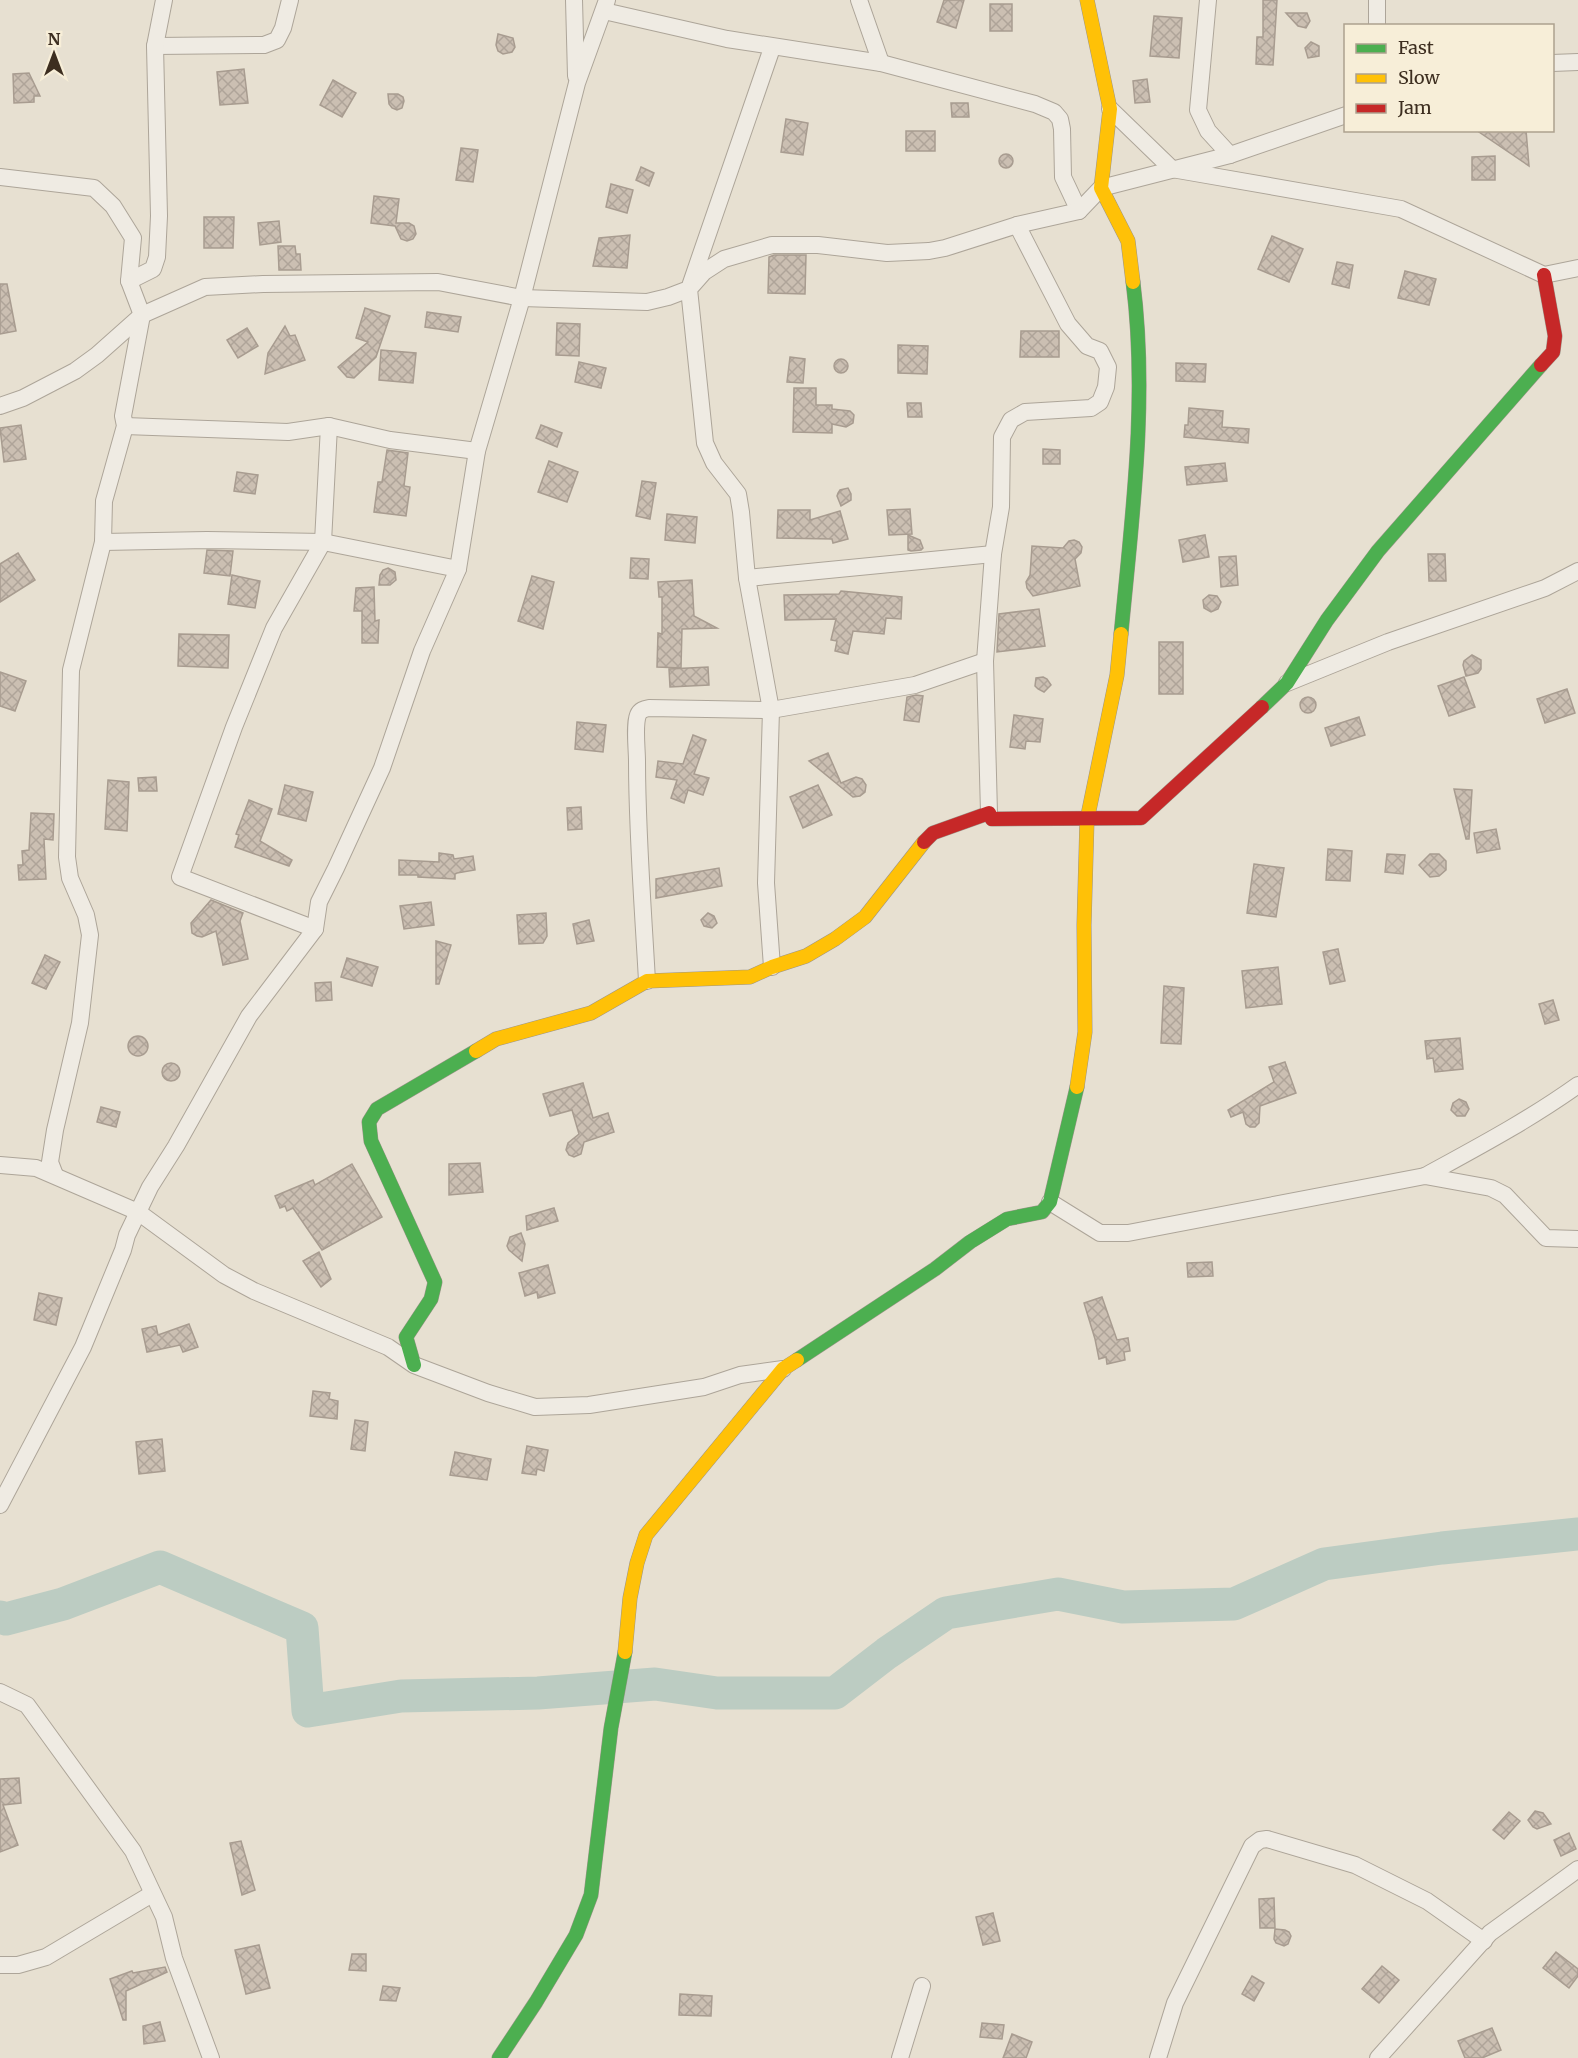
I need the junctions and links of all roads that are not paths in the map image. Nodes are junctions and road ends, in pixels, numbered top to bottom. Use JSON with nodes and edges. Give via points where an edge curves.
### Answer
{"nodes":[{"id":1,"x":164,"y":0,"type":"edge"},
{"id":2,"x":290,"y":0,"type":"edge"},
{"id":3,"x":574,"y":0,"type":"edge"},
{"id":4,"x":859,"y":0,"type":"edge"},
{"id":5,"x":1087,"y":0,"type":"edge"},
{"id":6,"x":1208,"y":0,"type":"edge"},
{"id":7,"x":1377,"y":0,"type":"edge"},
{"id":8,"x":606,"y":6,"type":"edge"},
{"id":9,"x":1377,"y":24,"type":"edge"},
{"id":10,"x":154,"y":46,"type":"junction"},
{"id":11,"x":772,"y":48,"type":"junction"},
{"id":12,"x":1578,"y":62,"type":"edge"},
{"id":13,"x":881,"y":63,"type":"junction"},
{"id":14,"x":1554,"y":63,"type":"edge"},
{"id":15,"x":577,"y":83,"type":"junction"},
{"id":16,"x":1110,"y":109,"type":"junction"},
{"id":17,"x":1344,"y":116,"type":"edge"},
{"id":18,"x":1230,"y":155,"type":"junction"},
{"id":19,"x":1172,"y":170,"type":"junction"},
{"id":20,"x":0,"y":177,"type":"edge"},
{"id":21,"x":1101,"y":188,"type":"junction"},
{"id":22,"x":1079,"y":211,"type":"junction"},
{"id":23,"x":1017,"y":225,"type":"junction"},
{"id":24,"x":1578,"y":268,"type":"edge"},
{"id":25,"x":1544,"y":275,"type":"junction"},
{"id":26,"x":129,"y":281,"type":"junction"},
{"id":27,"x":689,"y":289,"type":"junction"},
{"id":28,"x":522,"y":298,"type":"junction"},
{"id":29,"x":142,"y":315,"type":"junction"},
{"id":30,"x":0,"y":406,"type":"edge"},
{"id":31,"x":125,"y":426,"type":"junction"},
{"id":32,"x":329,"y":426,"type":"junction"},
{"id":33,"x":477,"y":451,"type":"junction"},
{"id":34,"x":104,"y":542,"type":"junction"},
{"id":35,"x":323,"y":542,"type":"junction"},
{"id":36,"x":993,"y":554,"type":"junction"},
{"id":37,"x":459,"y":569,"type":"junction"},
{"id":38,"x":1578,"y":571,"type":"edge"},
{"id":39,"x":747,"y":578,"type":"junction"},
{"id":40,"x":985,"y":661,"type":"junction"},
{"id":41,"x":1287,"y":683,"type":"junction"},
{"id":42,"x":771,"y":710,"type":"junction"},
{"id":43,"x":989,"y":813,"type":"junction"},
{"id":44,"x":1087,"y":820,"type":"junction"},
{"id":45,"x":315,"y":929,"type":"junction"},
{"id":46,"x":772,"y":967,"type":"junction"},
{"id":47,"x":647,"y":981,"type":"junction"},
{"id":48,"x":1578,"y":1085,"type":"edge"},
{"id":49,"x":0,"y":1165,"type":"edge"},
{"id":50,"x":55,"y":1175,"type":"junction"},
{"id":51,"x":1425,"y":1176,"type":"junction"},
{"id":52,"x":1050,"y":1202,"type":"junction"},
{"id":53,"x":138,"y":1212,"type":"junction"},
{"id":54,"x":1578,"y":1239,"type":"edge"},
{"id":55,"x":414,"y":1365,"type":"junction"},
{"id":56,"x":783,"y":1369,"type":"junction"},
{"id":57,"x":0,"y":1505,"type":"edge"},
{"id":58,"x":0,"y":1692,"type":"edge"},
{"id":59,"x":1578,"y":1869,"type":"edge"},
{"id":60,"x":152,"y":1894,"type":"junction"},
{"id":61,"x":1484,"y":1941,"type":"junction"},
{"id":62,"x":0,"y":1965,"type":"edge"},
{"id":63,"x":922,"y":1986,"type":"dead end"},
{"id":64,"x":212,"y":2058,"type":"edge"},
{"id":65,"x":499,"y":2058,"type":"edge"},
{"id":66,"x":900,"y":2058,"type":"edge"},
{"id":67,"x":1158,"y":2058,"type":"edge"},
{"id":68,"x":1378,"y":2058,"type":"edge"}],
"edges":[{"from":1,"to":10,"type":"street"},
{"from":2,"to":10,"type":"street","via":[[277,40],[264,45]]},
{"from":3,"to":15,"type":"street"},
{"from":4,"to":13,"type":"street"},
{"from":5,"to":16,"type":"street"},
{"from":6,"to":18,"type":"street","via":[[1198,110],[1208,131]]},
{"from":7,"to":9,"type":"street"},
{"from":8,"to":11,"type":"street"},
{"from":8,"to":15,"type":"street"},
{"from":10,"to":26,"type":"street","via":[[157,257],[153,269]]},
{"from":11,"to":13,"type":"street"},
{"from":11,"to":27,"type":"street"},
{"from":12,"to":14,"type":"street"},
{"from":13,"to":22,"type":"street","via":[[1054,112],[1062,129],[1064,177]]},
{"from":15,"to":28,"type":"street"},
{"from":16,"to":19,"type":"street"},
{"from":16,"to":21,"type":"street"},
{"from":17,"to":18,"type":"street"},
{"from":18,"to":19,"type":"street"},
{"from":19,"to":21,"type":"street"},
{"from":19,"to":25,"type":"street","via":[[1401,209]]},
{"from":20,"to":26,"type":"street","via":[[94,188],[113,206],[133,238]]},
{"from":21,"to":22,"type":"street"},
{"from":21,"to":44,"type":"street","via":[[1128,241],[1138,322],[1140,403],[1118,675]]},
{"from":22,"to":23,"type":"street"},
{"from":23,"to":27,"type":"street","via":[[945,248],[908,253],[818,244],[772,244],[724,259],[704,272]]},
{"from":23,"to":36,"type":"street","via":[[1068,324],[1088,346],[1100,351],[1108,367],[1100,402],[1091,408],[1025,412],[1011,420],[1002,437],[1001,507]]},
{"from":24,"to":25,"type":"street"},
{"from":25,"to":41,"type":"street","via":[[1555,336],[1553,352],[1378,550]]},
{"from":26,"to":29,"type":"street"},
{"from":27,"to":28,"type":"street","via":[[647,302]]},
{"from":27,"to":39,"type":"street","via":[[705,443],[714,463],[738,494]]},
{"from":28,"to":29,"type":"street","via":[[438,282],[205,287]]},
{"from":28,"to":33,"type":"street"},
{"from":29,"to":30,"type":"street","via":[[75,371]]},
{"from":29,"to":31,"type":"street","via":[[123,416]]},
{"from":31,"to":32,"type":"street","via":[[288,432]]},
{"from":31,"to":34,"type":"street","via":[[104,501]]},
{"from":32,"to":33,"type":"street","via":[[390,440]]},
{"from":32,"to":35,"type":"street"},
{"from":33,"to":37,"type":"street"},
{"from":34,"to":35,"type":"street"},
{"from":34,"to":50,"type":"street","via":[[71,670],[67,857],[70,878],[90,935],[80,1023],[50,1162]]},
{"from":35,"to":37,"type":"street"},
{"from":35,"to":45,"type":"street","via":[[274,628],[180,877]]},
{"from":36,"to":39,"type":"street"},
{"from":36,"to":40,"type":"street"},
{"from":37,"to":45,"type":"street","via":[[422,651],[382,768],[319,902]]},
{"from":38,"to":41,"type":"street","via":[[1545,588],[1388,642]]},
{"from":39,"to":42,"type":"street"},
{"from":40,"to":42,"type":"street","via":[[915,685]]},
{"from":40,"to":43,"type":"street"},
{"from":41,"to":44,"type":"street","via":[[1142,818]]},
{"from":42,"to":46,"type":"street","via":[[766,883]]},
{"from":42,"to":47,"type":"street","via":[[649,708],[638,714],[637,789]]},
{"from":43,"to":44,"type":"street","via":[[992,819]]},
{"from":43,"to":46,"type":"street","via":[[933,833],[865,917],[806,956]]},
{"from":44,"to":52,"type":"street","via":[[1085,1032],[1079,1080]]},
{"from":45,"to":53,"type":"street","via":[[249,1016]]},
{"from":46,"to":47,"type":"street","via":[[750,977]]},
{"from":47,"to":55,"type":"street","via":[[591,1013],[496,1039],[377,1109],[369,1122],[371,1141],[435,1282],[429,1305],[406,1336]]},
{"from":48,"to":51,"type":"street","via":[[1517,1126]]},
{"from":49,"to":50,"type":"street","via":[[36,1168]]},
{"from":50,"to":53,"type":"street"},
{"from":51,"to":52,"type":"street","via":[[1113,1234],[1100,1233]]},
{"from":51,"to":54,"type":"street","via":[[1491,1188],[1505,1195],[1546,1238]]},
{"from":52,"to":56,"type":"street","via":[[1042,1212],[1007,1219],[988,1230]]},
{"from":53,"to":55,"type":"street","via":[[224,1275],[388,1347]]},
{"from":53,"to":57,"type":"street","via":[[83,1347]]},
{"from":55,"to":56,"type":"street","via":[[535,1407],[590,1405],[704,1387],[740,1375]]},
{"from":56,"to":65,"type":"street","via":[[646,1535],[630,1598],[627,1644],[611,1728],[591,1895],[576,1935]]},
{"from":58,"to":60,"type":"street","via":[[27,1706],[133,1851]]},
{"from":59,"to":61,"type":"street"},
{"from":60,"to":62,"type":"street","via":[[46,1957],[18,1965]]},
{"from":60,"to":64,"type":"street","via":[[164,1917],[174,1958]]},
{"from":61,"to":67,"type":"street","via":[[1427,1901],[1355,1865],[1260,1840],[1252,1846],[1175,2003]]},
{"from":61,"to":68,"type":"street"},
{"from":63,"to":66,"type":"street"}]}
